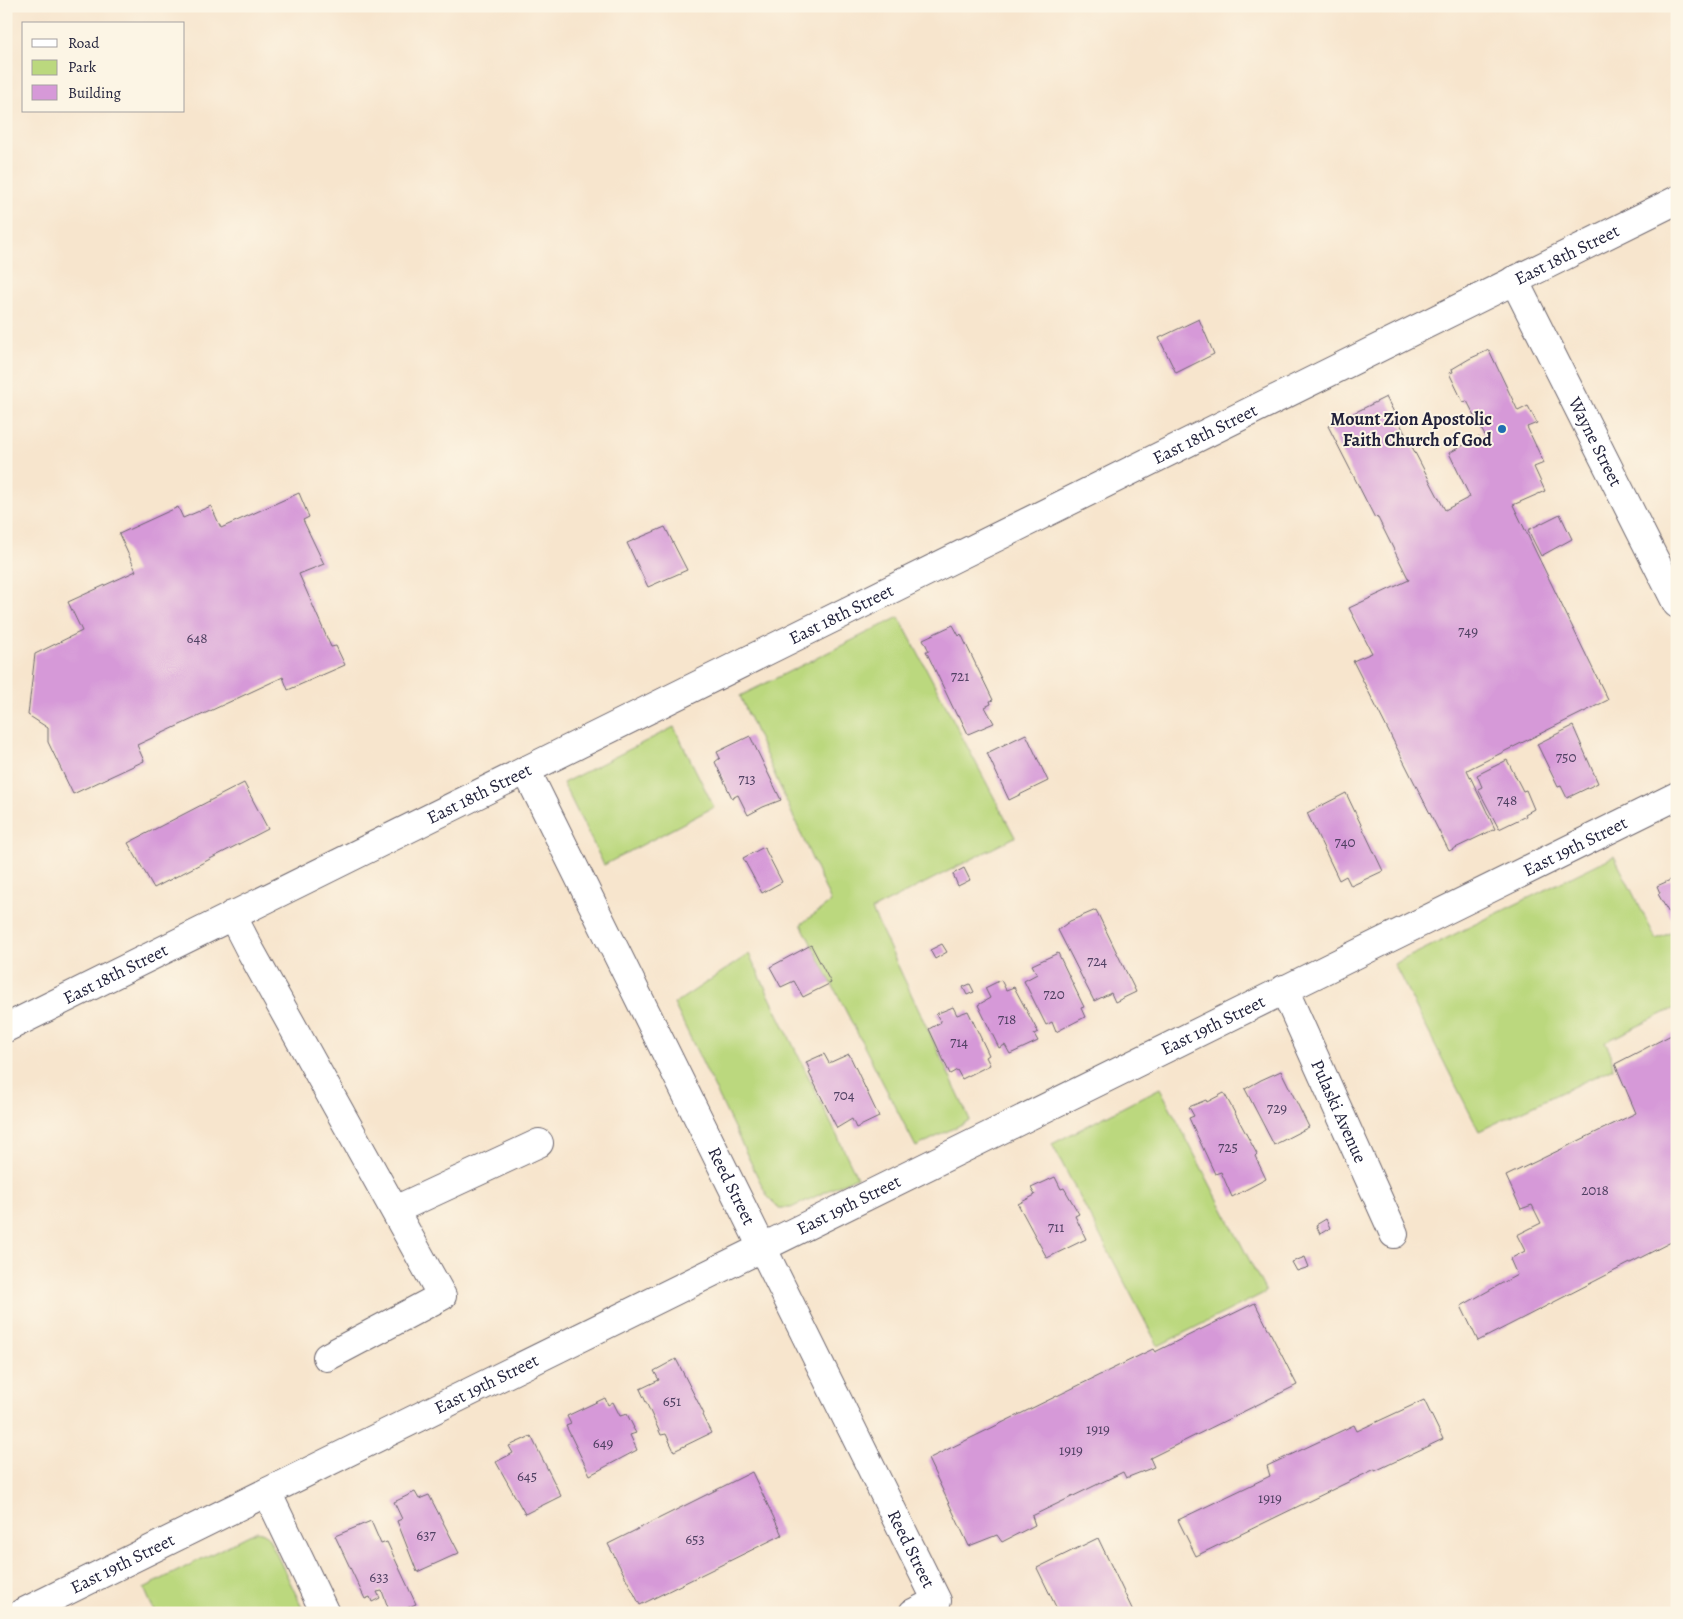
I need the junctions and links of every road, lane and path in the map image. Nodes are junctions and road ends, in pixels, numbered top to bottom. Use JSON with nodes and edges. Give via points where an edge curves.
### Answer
{"nodes":[{"id":1,"x":1677,"y":200,"type":"edge"},
{"id":2,"x":1514,"y":280,"type":"junction"},
{"id":3,"x":1677,"y":604,"type":"edge"},
{"id":4,"x":526,"y":770,"type":"junction"},
{"id":5,"x":1677,"y":796,"type":"edge"},
{"id":6,"x":232,"y":916,"type":"junction"},
{"id":7,"x":1284,"y":989,"type":"junction"},
{"id":8,"x":6,"y":1028,"type":"edge"},
{"id":9,"x":539,"y":1143,"type":"dead end"},
{"id":10,"x":395,"y":1210,"type":"junction"},
{"id":11,"x":1394,"y":1234,"type":"dead end"},
{"id":12,"x":762,"y":1246,"type":"junction"},
{"id":13,"x":327,"y":1357,"type":"dead end"},
{"id":14,"x":267,"y":1492,"type":"junction"},
{"id":15,"x":22,"y":1613,"type":"edge"},
{"id":16,"x":326,"y":1613,"type":"edge"},
{"id":17,"x":913,"y":1613,"type":"edge"}],
"edges":[{"from":1,"to":2,"type":"street","name":"East 18th Street"},
{"from":2,"to":3,"type":"street","name":"Wayne Street"},
{"from":2,"to":4,"type":"street","name":"East 18th Street"},
{"from":4,"to":6,"type":"street","name":"East 18th Street"},
{"from":4,"to":12,"type":"street","name":"Reed Street"},
{"from":5,"to":7,"type":"street","name":"East 19th Street"},
{"from":6,"to":8,"type":"street","name":"East 18th Street"},
{"from":6,"to":10,"type":"street"},
{"from":7,"to":11,"type":"street","name":"Pulaski Avenue"},
{"from":7,"to":12,"type":"street","name":"East 19th Street"},
{"from":9,"to":10,"type":"street"},
{"from":10,"to":13,"type":"street","via":[[442,1296]]},
{"from":12,"to":14,"type":"street","name":"East 19th Street"},
{"from":12,"to":17,"type":"street","name":"Reed Street","via":[[937,1600]]},
{"from":14,"to":15,"type":"street","name":"East 19th Street"},
{"from":14,"to":16,"type":"street"}]}
